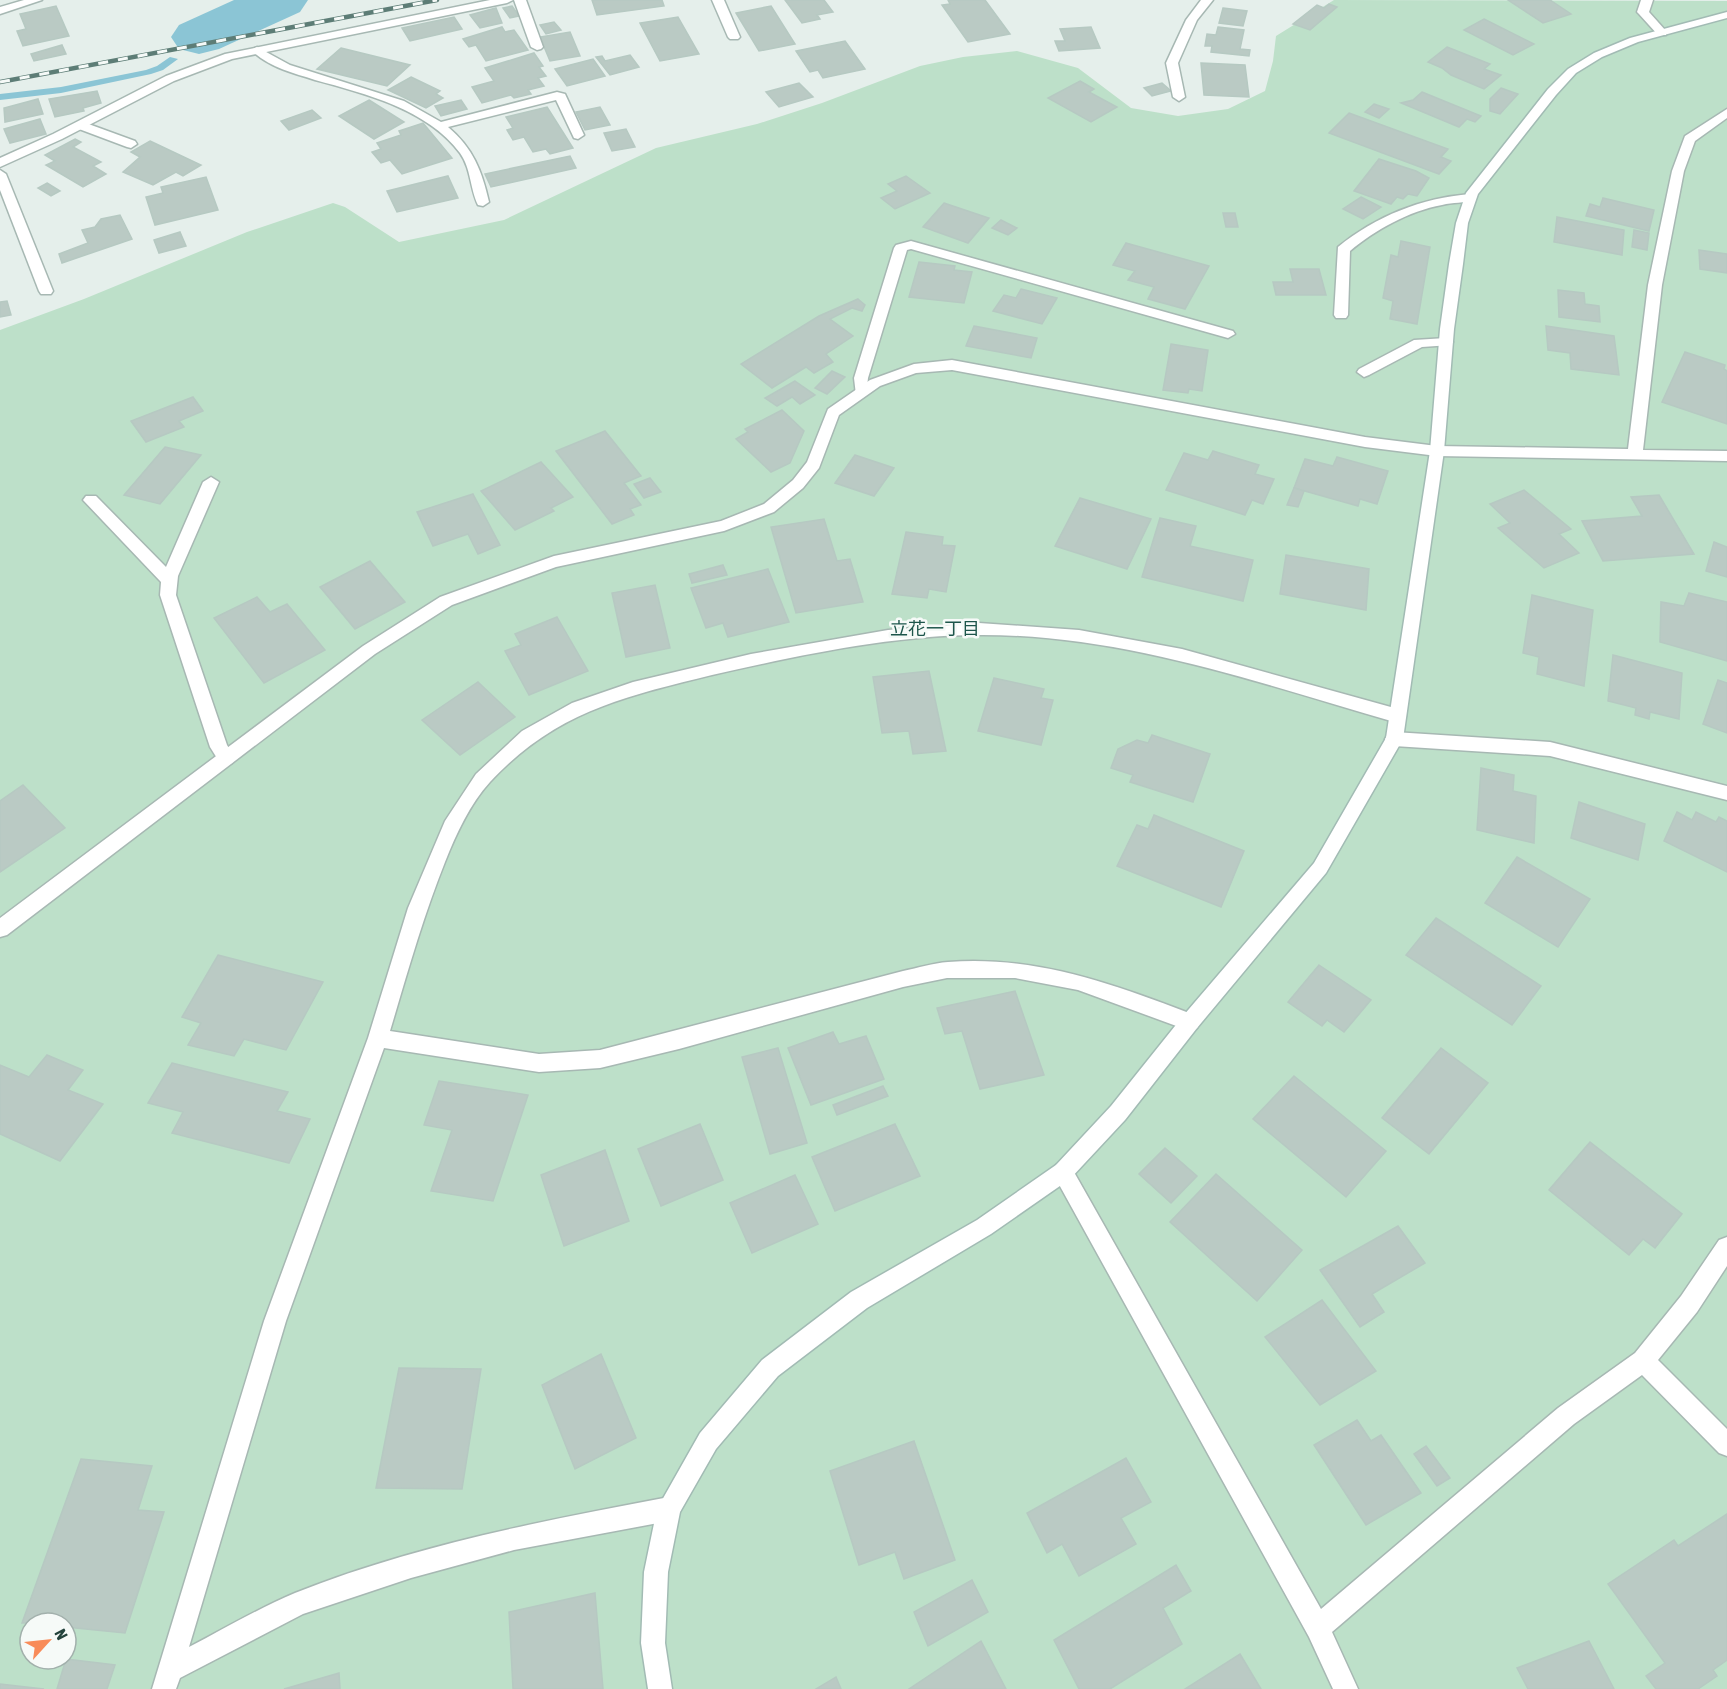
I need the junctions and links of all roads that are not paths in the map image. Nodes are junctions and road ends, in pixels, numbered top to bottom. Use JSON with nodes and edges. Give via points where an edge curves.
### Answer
{"nodes":[{"id":1,"x":36,"y":0,"type":"edge"},
{"id":2,"x":507,"y":0,"type":"edge"},
{"id":3,"x":520,"y":0,"type":"edge"},
{"id":4,"x":718,"y":0,"type":"edge"},
{"id":5,"x":1207,"y":0,"type":"edge"},
{"id":6,"x":1647,"y":0,"type":"edge"},
{"id":7,"x":0,"y":11,"type":"edge"},
{"id":8,"x":1727,"y":15,"type":"edge"},
{"id":9,"x":1662,"y":33,"type":"junction"},
{"id":10,"x":734,"y":37,"type":"dead end"},
{"id":11,"x":537,"y":47,"type":"dead end"},
{"id":12,"x":256,"y":50,"type":"junction"},
{"id":13,"x":1179,"y":97,"type":"dead end"},
{"id":14,"x":1727,"y":112,"type":"edge"},
{"id":15,"x":82,"y":126,"type":"junction"},
{"id":16,"x":438,"y":126,"type":"junction"},
{"id":17,"x":578,"y":135,"type":"dead end"},
{"id":18,"x":131,"y":144,"type":"dead end"},
{"id":19,"x":0,"y":163,"type":"edge"},
{"id":20,"x":0,"y":174,"type":"edge"},
{"id":21,"x":1470,"y":198,"type":"junction"},
{"id":22,"x":483,"y":202,"type":"dead end"},
{"id":23,"x":46,"y":291,"type":"dead end"},
{"id":24,"x":1341,"y":315,"type":"dead end"},
{"id":25,"x":1228,"y":334,"type":"dead end"},
{"id":26,"x":1446,"y":342,"type":"junction"},
{"id":27,"x":1364,"y":372,"type":"dead end"},
{"id":28,"x":861,"y":392,"type":"junction"},
{"id":29,"x":1437,"y":451,"type":"junction"},
{"id":30,"x":1635,"y":453,"type":"junction"},
{"id":31,"x":1727,"y":456,"type":"edge"},
{"id":32,"x":210,"y":482,"type":"dead end"},
{"id":33,"x":91,"y":500,"type":"dead end"},
{"id":34,"x":170,"y":581,"type":"junction"},
{"id":35,"x":1398,"y":716,"type":"junction"},
{"id":36,"x":1394,"y":739,"type":"junction"},
{"id":37,"x":226,"y":758,"type":"junction"},
{"id":38,"x":1727,"y":793,"type":"edge"},
{"id":39,"x":0,"y":929,"type":"edge"},
{"id":40,"x":1190,"y":1022,"type":"junction"},
{"id":41,"x":378,"y":1038,"type":"junction"},
{"id":42,"x":1063,"y":1172,"type":"junction"},
{"id":43,"x":1727,"y":1247,"type":"edge"},
{"id":44,"x":1643,"y":1361,"type":"junction"},
{"id":45,"x":1727,"y":1445,"type":"edge"},
{"id":46,"x":669,"y":1509,"type":"junction"},
{"id":47,"x":1318,"y":1628,"type":"junction"},
{"id":48,"x":168,"y":1679,"type":"edge"},
{"id":49,"x":660,"y":1689,"type":"edge"},
{"id":50,"x":1346,"y":1689,"type":"edge"}],
"edges":[{"from":1,"to":7,"type":"street"},
{"from":2,"to":12,"type":"street"},
{"from":3,"to":11,"type":"street"},
{"from":4,"to":10,"type":"street"},
{"from":5,"to":13,"type":"street","via":[[1192,20],[1172,63]]},
{"from":6,"to":9,"type":"street","via":[[1643,12]]},
{"from":8,"to":9,"type":"street"},
{"from":9,"to":21,"type":"street","via":[[1598,55],[1572,71]]},
{"from":12,"to":15,"type":"street","via":[[177,74]]},
{"from":12,"to":16,"type":"street","via":[[273,64],[376,94]]},
{"from":14,"to":30,"type":"street","via":[[1689,139],[1678,171],[1655,285]]},
{"from":15,"to":18,"type":"street"},
{"from":15,"to":19,"type":"street"},
{"from":16,"to":17,"type":"street","via":[[556,96],[561,97]]},
{"from":16,"to":22,"type":"street","via":[[467,154]]},
{"from":20,"to":23,"type":"street"},
{"from":21,"to":24,"type":"street","via":[[1440,201],[1355,238],[1343,250]]},
{"from":21,"to":26,"type":"street","via":[[1462,223]]},
{"from":25,"to":28,"type":"street","via":[[911,245],[901,248],[861,378]]},
{"from":26,"to":27,"type":"street","via":[[1419,343]]},
{"from":26,"to":29,"type":"street"},
{"from":28,"to":29,"type":"street","via":[[914,369],[952,365],[1353,440]]},
{"from":28,"to":37,"type":"street","via":[[833,412],[814,464],[798,484],[768,508],[724,526],[554,562],[446,601],[369,650]]},
{"from":29,"to":30,"type":"street"},
{"from":29,"to":35,"type":"street"},
{"from":30,"to":31,"type":"street"},
{"from":32,"to":34,"type":"street"},
{"from":33,"to":34,"type":"street"},
{"from":34,"to":37,"type":"street","via":[[168,595]]},
{"from":35,"to":36,"type":"street"},
{"from":35,"to":41,"type":"street","via":[[1182,655],[1079,636],[979,629],[865,640],[752,660],[633,688],[578,708],[528,736],[482,779],[451,826],[417,908]]},
{"from":36,"to":38,"type":"street","via":[[1550,749]]},
{"from":36,"to":40,"type":"street","via":[[1320,868]]},
{"from":37,"to":39,"type":"street"},
{"from":40,"to":41,"type":"street","via":[[1078,982],[1015,969],[947,970],[600,1059],[539,1063]]},
{"from":40,"to":42,"type":"street","via":[[1118,1113]]},
{"from":41,"to":48,"type":"street","via":[[275,1321]]},
{"from":42,"to":46,"type":"street","via":[[984,1227],[859,1300],[770,1368],[708,1441]]},
{"from":42,"to":47,"type":"street"},
{"from":43,"to":44,"type":"street","via":[[1689,1304]]},
{"from":44,"to":45,"type":"street"},
{"from":44,"to":47,"type":"street","via":[[1566,1416]]},
{"from":46,"to":48,"type":"street","via":[[514,1538],[411,1566],[298,1604]]},
{"from":46,"to":49,"type":"street","via":[[655,1584],[653,1643]]},
{"from":47,"to":50,"type":"street"}]}
